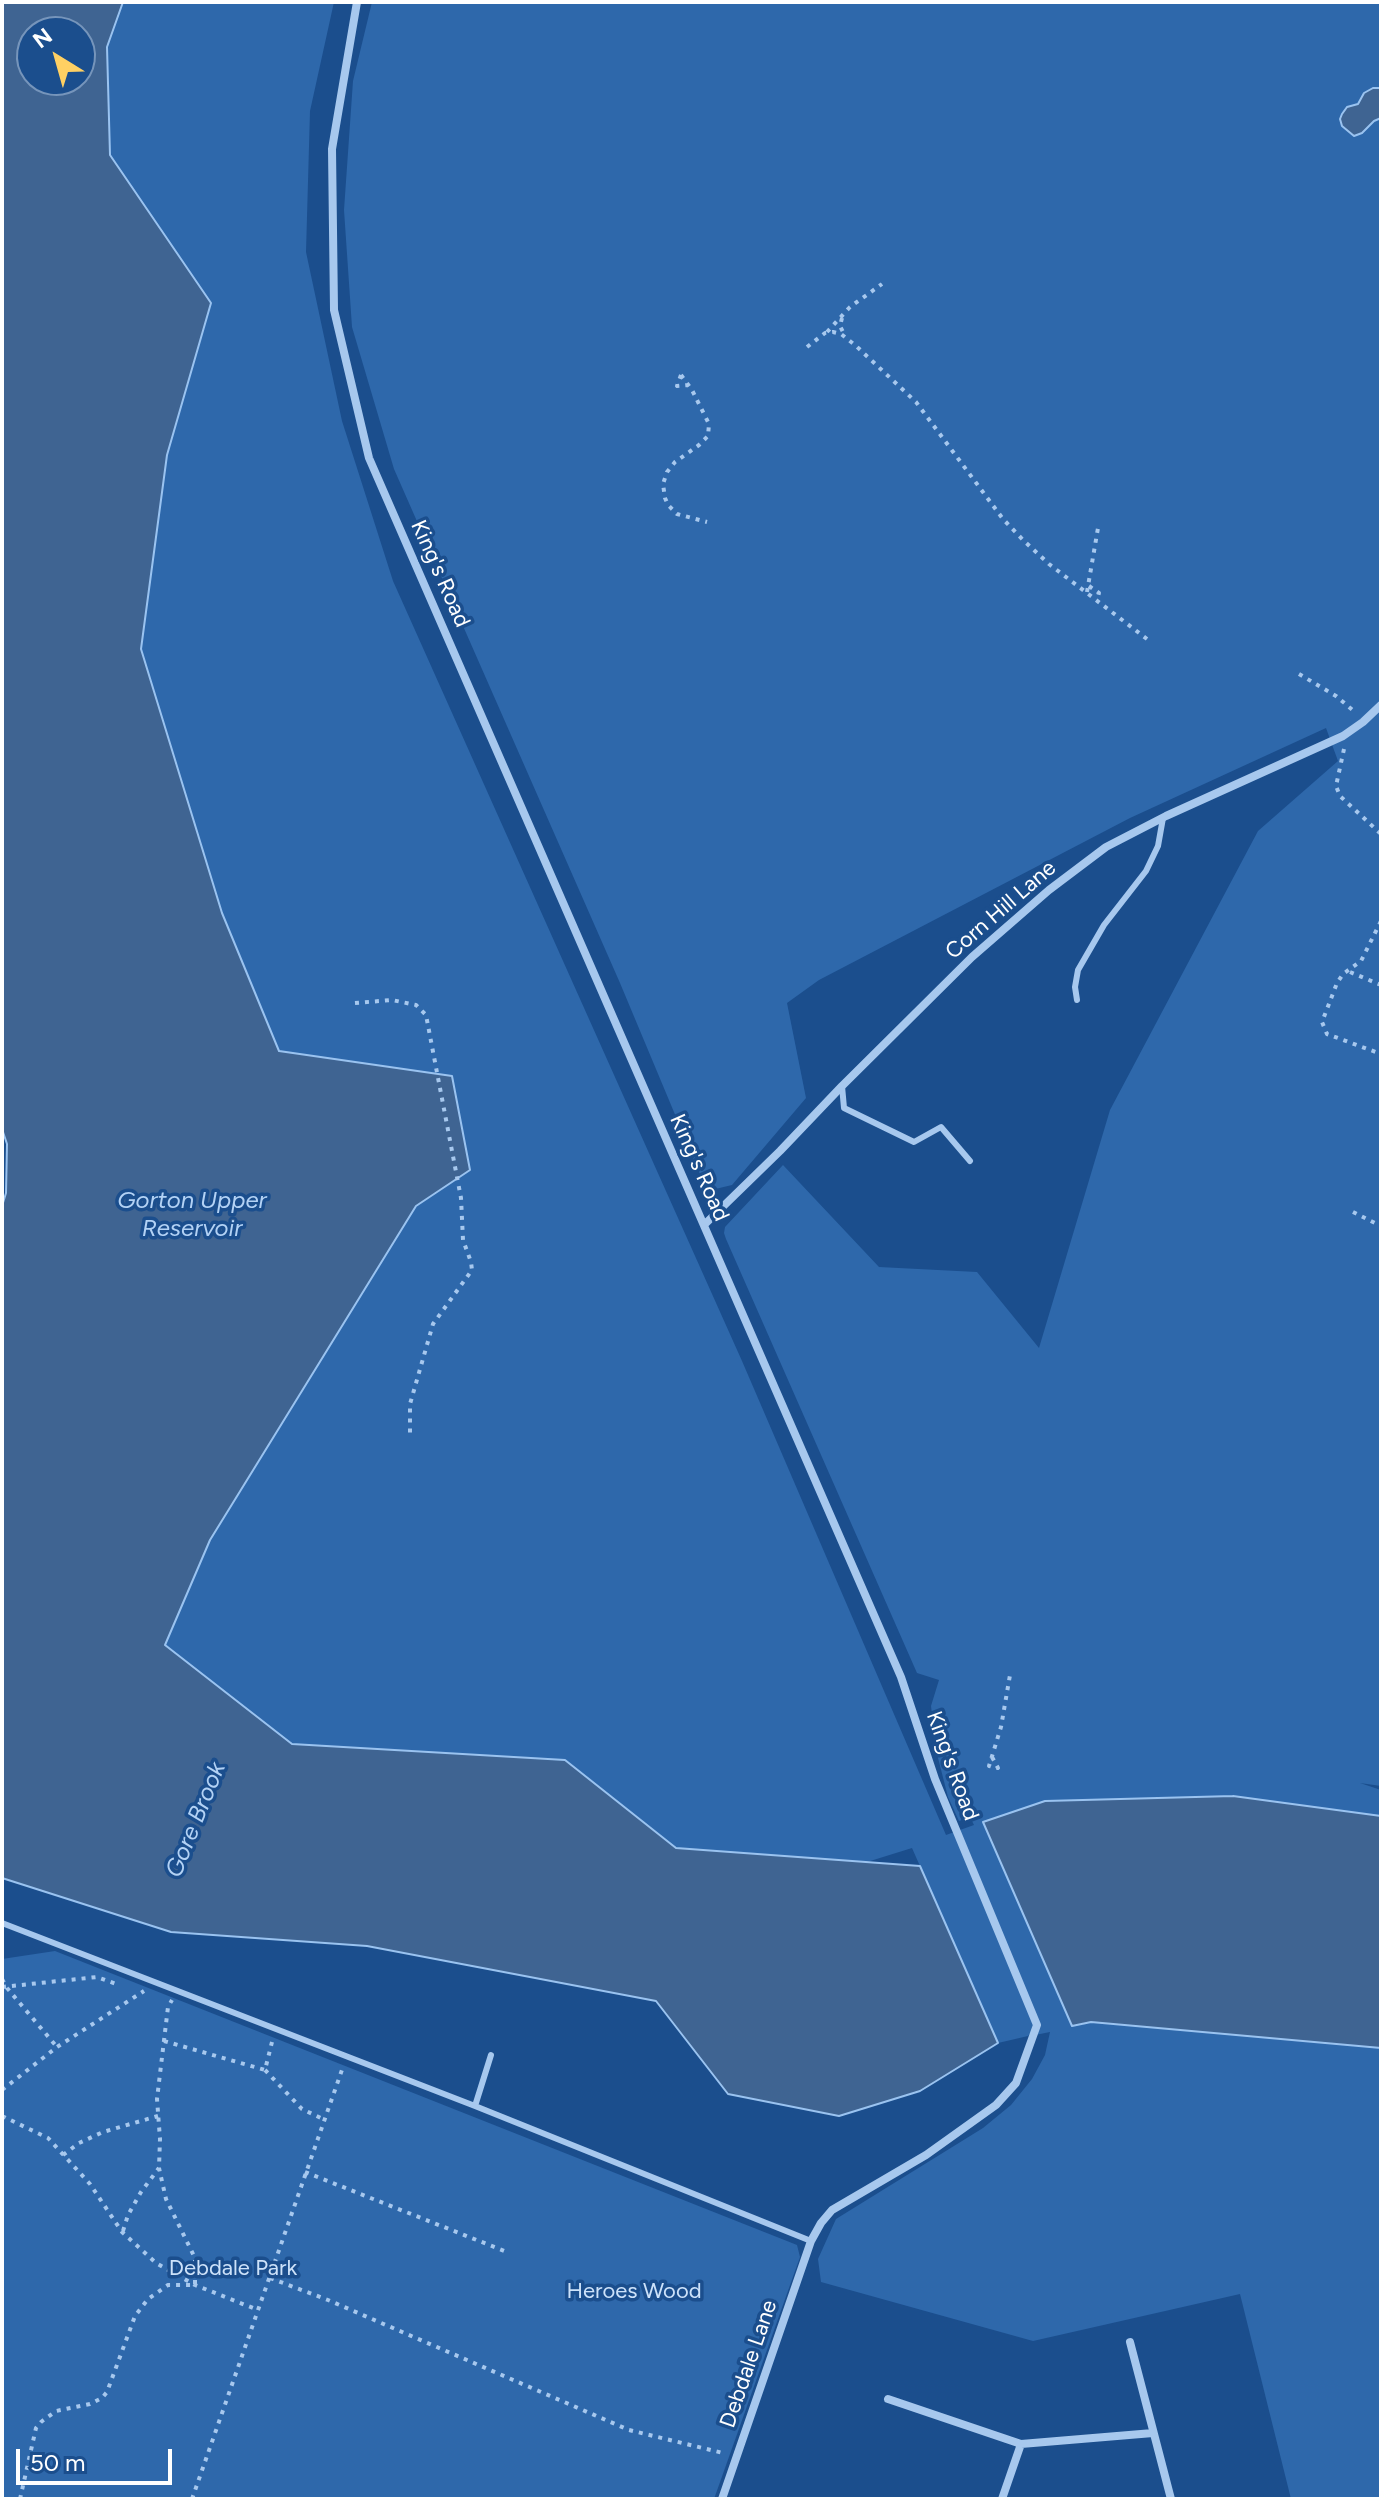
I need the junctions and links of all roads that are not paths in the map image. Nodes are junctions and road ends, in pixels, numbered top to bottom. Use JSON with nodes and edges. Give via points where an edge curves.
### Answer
{"nodes":[{"id":1,"x":357,"y":2,"type":"edge"},
{"id":2,"x":1381,"y":705,"type":"edge"},
{"id":3,"x":1163,"y":818,"type":"junction"},
{"id":4,"x":1077,"y":1000,"type":"dead end"},
{"id":5,"x":842,"y":1086,"type":"junction"},
{"id":6,"x":970,"y":1161,"type":"dead end"},
{"id":7,"x":704,"y":1225,"type":"junction"},
{"id":8,"x":2,"y":1923,"type":"edge"},
{"id":9,"x":491,"y":2055,"type":"dead end"},
{"id":10,"x":475,"y":2106,"type":"junction"},
{"id":11,"x":811,"y":2241,"type":"junction"},
{"id":12,"x":1130,"y":2342,"type":"dead end"},
{"id":13,"x":888,"y":2399,"type":"dead end"},
{"id":14,"x":1153,"y":2433,"type":"junction"},
{"id":15,"x":1021,"y":2444,"type":"junction"},
{"id":16,"x":722,"y":2499,"type":"edge"},
{"id":17,"x":1002,"y":2499,"type":"edge"},
{"id":18,"x":1171,"y":2499,"type":"edge"}],
"edges":[{"from":1,"to":7,"type":"street","name":"King's Road","via":[[332,149],[334,310],[369,458]]},
{"from":2,"to":3,"type":"street","name":"Corn Hill Lane","via":[[1343,736]]},
{"from":3,"to":4,"type":"lane","via":[[1146,871],[1104,925],[1078,970]]},
{"from":3,"to":5,"type":"street","name":"Corn Hill Lane","via":[[1106,847],[1049,890],[972,957]]},
{"from":5,"to":6,"type":"lane","via":[[844,1108],[914,1142],[941,1127]]},
{"from":5,"to":7,"type":"street","name":"Corn Hill Lane"},
{"from":7,"to":11,"type":"street","name":"King's Road","via":[[901,1677],[935,1779],[1037,2025],[1016,2083],[996,2105],[926,2155],[832,2210]]},
{"from":8,"to":10,"type":"lane"},
{"from":9,"to":10,"type":"lane"},
{"from":10,"to":11,"type":"lane"},
{"from":11,"to":16,"type":"street","name":"Debdale Lane"},
{"from":12,"to":14,"type":"street"},
{"from":13,"to":15,"type":"street"},
{"from":14,"to":15,"type":"street"},
{"from":14,"to":18,"type":"street"},
{"from":15,"to":17,"type":"street"}]}
